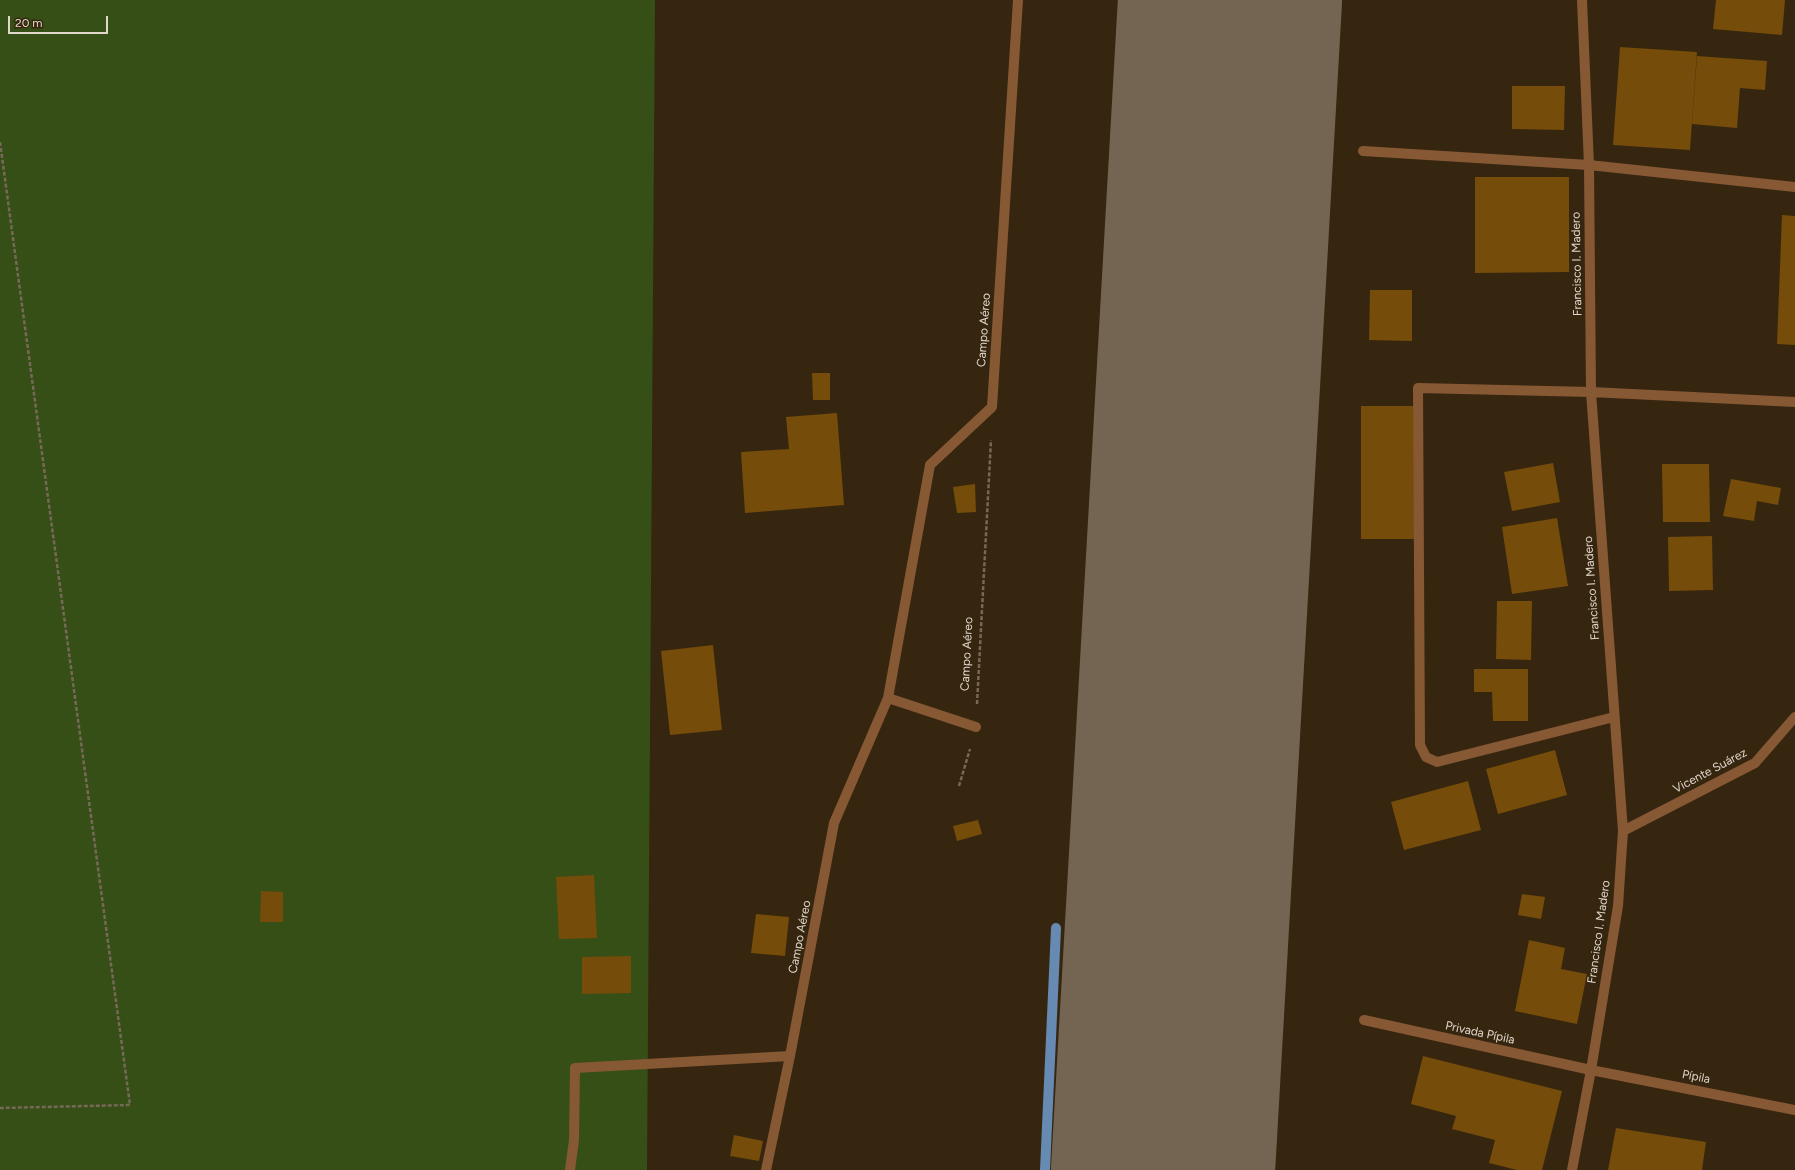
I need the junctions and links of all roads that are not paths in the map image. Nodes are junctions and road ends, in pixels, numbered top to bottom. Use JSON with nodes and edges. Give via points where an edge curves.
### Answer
{"nodes":[{"id":1,"x":1018,"y":0,"type":"edge"},
{"id":2,"x":1582,"y":0,"type":"edge"},
{"id":3,"x":1363,"y":151,"type":"dead end"},
{"id":4,"x":1589,"y":165,"type":"junction"},
{"id":5,"x":1795,"y":187,"type":"edge"},
{"id":6,"x":1591,"y":392,"type":"junction"},
{"id":7,"x":1795,"y":402,"type":"edge"},
{"id":8,"x":888,"y":698,"type":"junction"},
{"id":9,"x":1614,"y":717,"type":"junction"},
{"id":10,"x":1795,"y":717,"type":"edge"},
{"id":11,"x":976,"y":727,"type":"road end"},
{"id":12,"x":1623,"y":831,"type":"junction"},
{"id":13,"x":1364,"y":1020,"type":"dead end"},
{"id":14,"x":790,"y":1056,"type":"junction"},
{"id":15,"x":1591,"y":1070,"type":"junction"},
{"id":16,"x":1795,"y":1110,"type":"edge"},
{"id":17,"x":570,"y":1170,"type":"edge"},
{"id":18,"x":766,"y":1170,"type":"edge"},
{"id":19,"x":1572,"y":1170,"type":"edge"}],
"edges":[{"from":1,"to":8,"type":"street","name":"Campo Aéreo","via":[[992,407],[930,465]]},
{"from":2,"to":4,"type":"street","name":"Francisco I. Madero"},
{"from":3,"to":4,"type":"street"},
{"from":4,"to":5,"type":"street"},
{"from":4,"to":6,"type":"street","name":"Francisco I. Madero"},
{"from":6,"to":7,"type":"street"},
{"from":6,"to":9,"type":"street","name":"Francisco I. Madero"},
{"from":6,"to":9,"type":"street","via":[[1418,388],[1420,744],[1426,757],[1438,762]]},
{"from":8,"to":11,"type":"street"},
{"from":8,"to":14,"type":"street","name":"Campo Aéreo","via":[[834,823]]},
{"from":9,"to":12,"type":"street","name":"Francisco I. Madero"},
{"from":10,"to":12,"type":"street","name":"Vicente Suárez","via":[[1755,763]]},
{"from":12,"to":15,"type":"street","name":"Francisco I. Madero","via":[[1618,906]]},
{"from":13,"to":15,"type":"street","name":"Privada Pípila"},
{"from":14,"to":17,"type":"street","via":[[575,1068],[574,1140]]},
{"from":14,"to":18,"type":"street","name":"Campo Aéreo"},
{"from":15,"to":16,"type":"street","name":"Pípila"},
{"from":15,"to":19,"type":"street","name":"Francisco I. Madero"}]}
